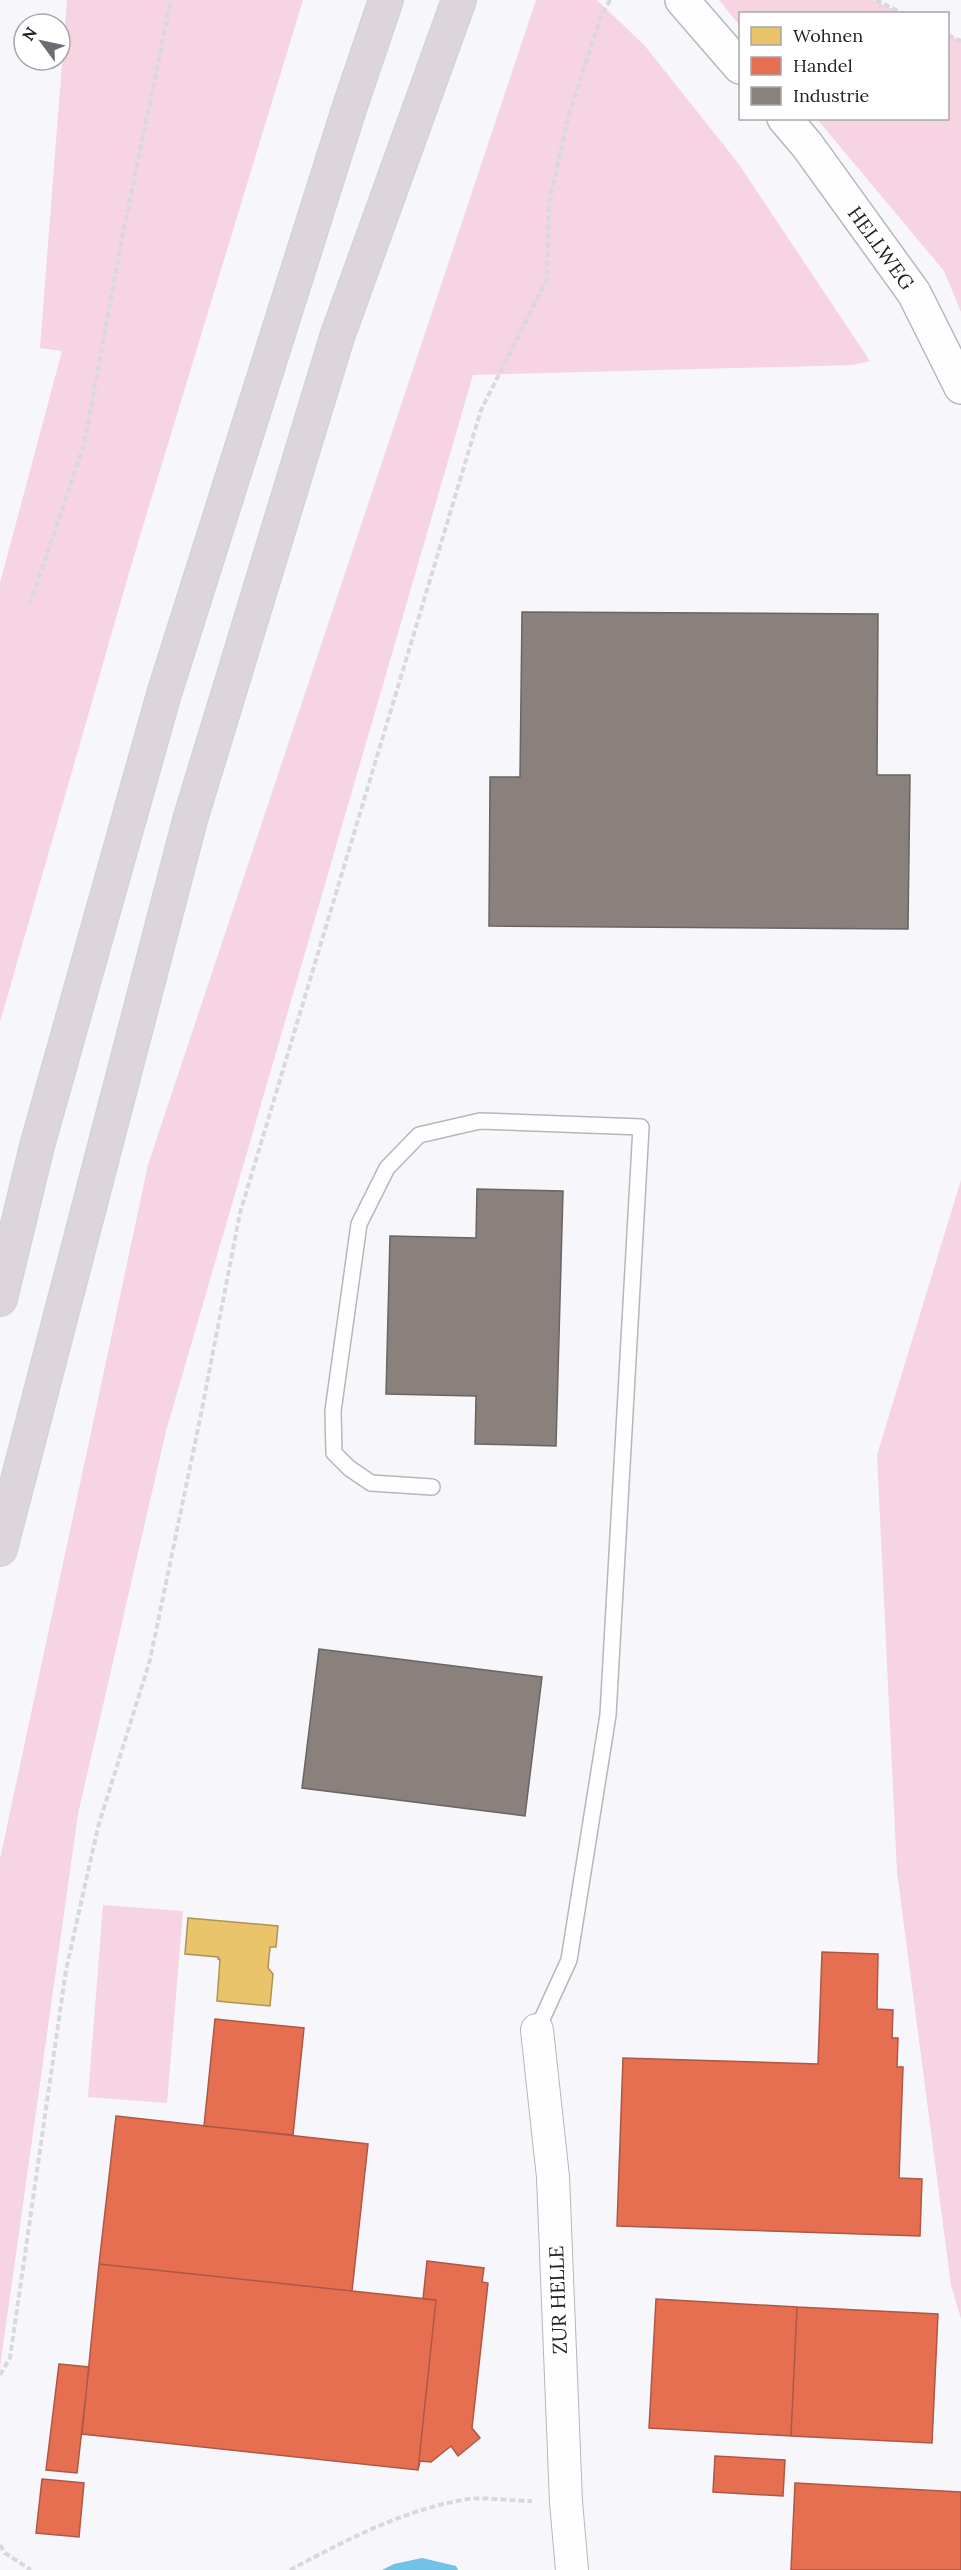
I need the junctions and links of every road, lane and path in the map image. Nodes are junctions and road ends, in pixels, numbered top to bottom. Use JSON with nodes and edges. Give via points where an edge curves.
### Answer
{"nodes":[{"id":1,"x":171,"y":0,"type":"edge"},
{"id":2,"x":386,"y":0,"type":"edge"},
{"id":3,"x":459,"y":0,"type":"edge"},
{"id":4,"x":610,"y":0,"type":"edge"},
{"id":5,"x":682,"y":0,"type":"edge"},
{"id":6,"x":876,"y":0,"type":"edge"},
{"id":7,"x":900,"y":12,"type":"edge"},
{"id":8,"x":739,"y":65,"type":"edge"},
{"id":9,"x":786,"y":120,"type":"edge"},
{"id":10,"x":961,"y":387,"type":"edge"},
{"id":11,"x":30,"y":604,"type":"dead end"},
{"id":12,"x":0,"y":1299,"type":"edge"},
{"id":13,"x":432,"y":1487,"type":"dead end"},
{"id":14,"x":0,"y":1549,"type":"edge"},
{"id":15,"x":537,"y":2030,"type":"joint"},
{"id":16,"x":0,"y":2375,"type":"edge"},
{"id":17,"x":566,"y":2502,"type":"junction"},
{"id":18,"x":0,"y":2544,"type":"edge"},
{"id":19,"x":31,"y":2570,"type":"edge"},
{"id":20,"x":290,"y":2570,"type":"edge"},
{"id":21,"x":572,"y":2570,"type":"edge"}],
"edges":[{"from":1,"to":11,"type":"path","via":[[84,445]]},
{"from":2,"to":12,"type":"highway","via":[[164,694],[38,1146]]},
{"from":3,"to":14,"type":"highway","via":[[337,337],[190,820]]},
{"from":4,"to":16,"type":"path","via":[[601,16],[563,139],[549,203],[548,279],[481,410],[240,1213],[150,1660],[98,1827],[66,1970],[10,2358]]},
{"from":5,"to":8,"type":"street"},
{"from":6,"to":7,"type":"path"},
{"from":9,"to":10,"type":"street","name":"HELLWEG","via":[[914,294]]},
{"from":13,"to":15,"type":"lane","via":[[371,1483],[334,1453],[333,1412],[359,1224],[387,1168],[418,1135],[480,1121],[641,1127],[608,1715],[569,1960]]},
{"from":15,"to":17,"type":"street","name":"ZUR HELLE","via":[[553,2177]]},
{"from":17,"to":20,"type":"path","via":[[469,2499],[412,2514],[352,2537]]},
{"from":17,"to":21,"type":"street","name":"ZUR HELLE"},
{"from":18,"to":19,"type":"path","via":[[5,2553]]}]}
